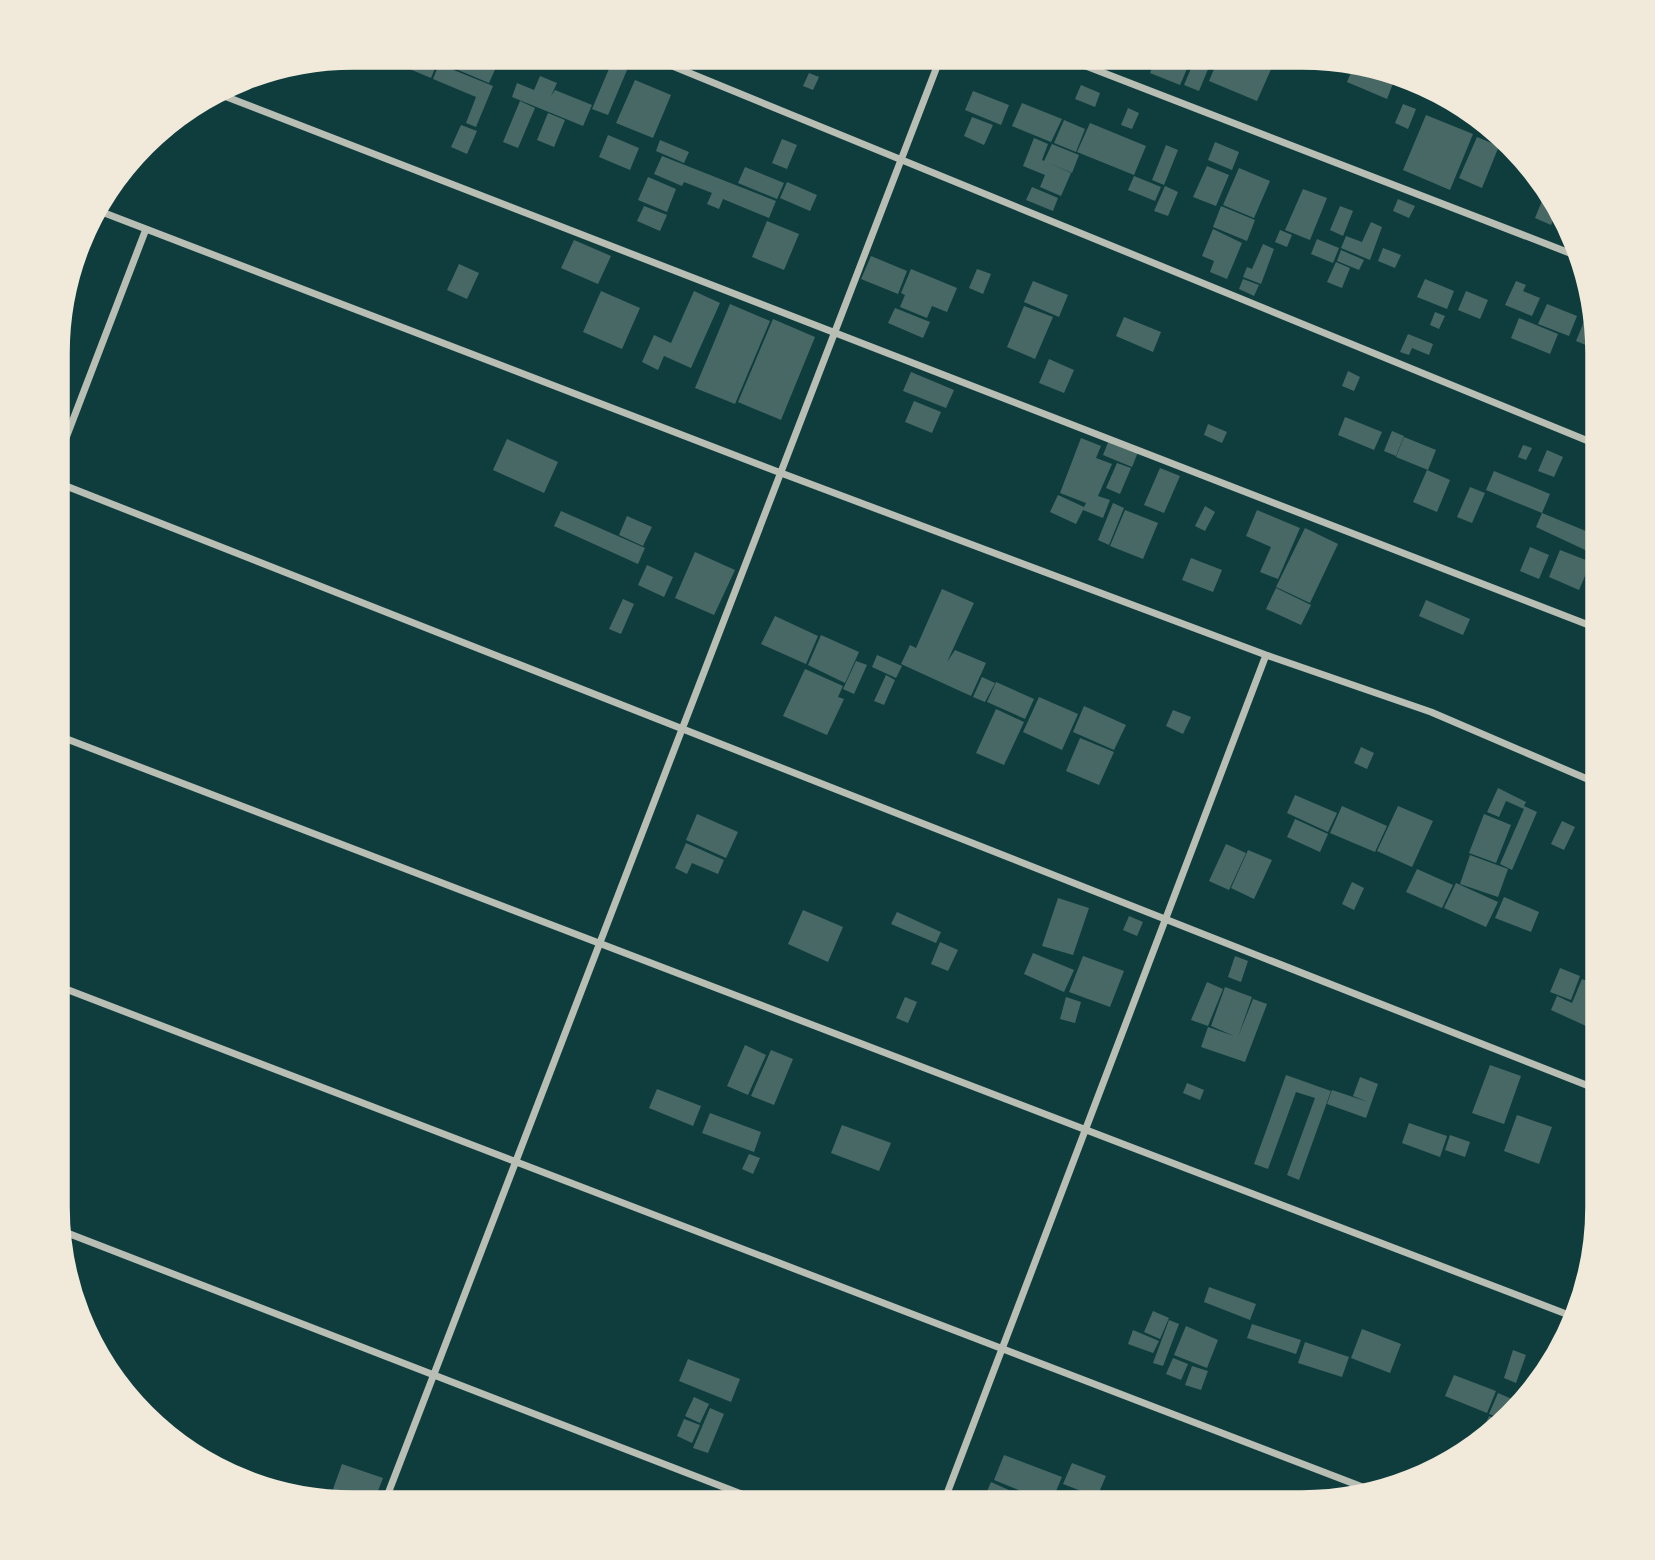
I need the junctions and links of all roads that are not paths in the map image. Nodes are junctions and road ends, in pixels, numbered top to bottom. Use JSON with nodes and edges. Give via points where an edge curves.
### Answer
{"nodes":[{"id":1,"x":678,"y":68,"type":"edge"},
{"id":2,"x":936,"y":68,"type":"edge"},
{"id":3,"x":1089,"y":68,"type":"edge"},
{"id":4,"x":228,"y":98,"type":"edge"},
{"id":5,"x":902,"y":158,"type":"junction"},
{"id":6,"x":105,"y":213,"type":"edge"},
{"id":7,"x":146,"y":229,"type":"junction"},
{"id":8,"x":1569,"y":253,"type":"edge"},
{"id":9,"x":835,"y":332,"type":"junction"},
{"id":10,"x":68,"y":433,"type":"edge"},
{"id":11,"x":1587,"y":440,"type":"edge"},
{"id":12,"x":781,"y":473,"type":"junction"},
{"id":13,"x":68,"y":487,"type":"edge"},
{"id":14,"x":1587,"y":624,"type":"edge"},
{"id":15,"x":1266,"y":655,"type":"junction"},
{"id":16,"x":682,"y":730,"type":"junction"},
{"id":17,"x":68,"y":739,"type":"edge"},
{"id":18,"x":1587,"y":779,"type":"edge"},
{"id":19,"x":1165,"y":919,"type":"junction"},
{"id":20,"x":600,"y":944,"type":"junction"},
{"id":21,"x":68,"y":990,"type":"edge"},
{"id":22,"x":1587,"y":1085,"type":"edge"},
{"id":23,"x":1086,"y":1130,"type":"junction"},
{"id":24,"x":516,"y":1162,"type":"junction"},
{"id":25,"x":70,"y":1234,"type":"edge"},
{"id":26,"x":1566,"y":1314,"type":"edge"},
{"id":27,"x":1002,"y":1349,"type":"junction"},
{"id":28,"x":434,"y":1375,"type":"junction"},
{"id":29,"x":1359,"y":1486,"type":"edge"},
{"id":30,"x":389,"y":1492,"type":"edge"},
{"id":31,"x":736,"y":1492,"type":"edge"},
{"id":32,"x":948,"y":1492,"type":"edge"}],
"edges":[{"from":1,"to":5,"type":"street"},
{"from":2,"to":5,"type":"street"},
{"from":3,"to":8,"type":"street"},
{"from":4,"to":9,"type":"street"},
{"from":5,"to":9,"type":"street"},
{"from":5,"to":11,"type":"street"},
{"from":6,"to":7,"type":"street"},
{"from":7,"to":10,"type":"street"},
{"from":7,"to":12,"type":"street"},
{"from":9,"to":12,"type":"street"},
{"from":9,"to":14,"type":"street"},
{"from":12,"to":15,"type":"street"},
{"from":12,"to":16,"type":"street"},
{"from":13,"to":16,"type":"street"},
{"from":15,"to":18,"type":"street","via":[[1431,712]]},
{"from":15,"to":19,"type":"street"},
{"from":16,"to":19,"type":"street"},
{"from":16,"to":20,"type":"street"},
{"from":17,"to":20,"type":"street"},
{"from":19,"to":22,"type":"street"},
{"from":19,"to":23,"type":"street"},
{"from":20,"to":23,"type":"street"},
{"from":20,"to":24,"type":"street"},
{"from":21,"to":24,"type":"street"},
{"from":23,"to":26,"type":"street"},
{"from":23,"to":27,"type":"street"},
{"from":24,"to":27,"type":"street"},
{"from":24,"to":28,"type":"street"},
{"from":25,"to":28,"type":"street"},
{"from":27,"to":29,"type":"street"},
{"from":27,"to":32,"type":"street"},
{"from":28,"to":30,"type":"street"},
{"from":28,"to":31,"type":"street"}]}
